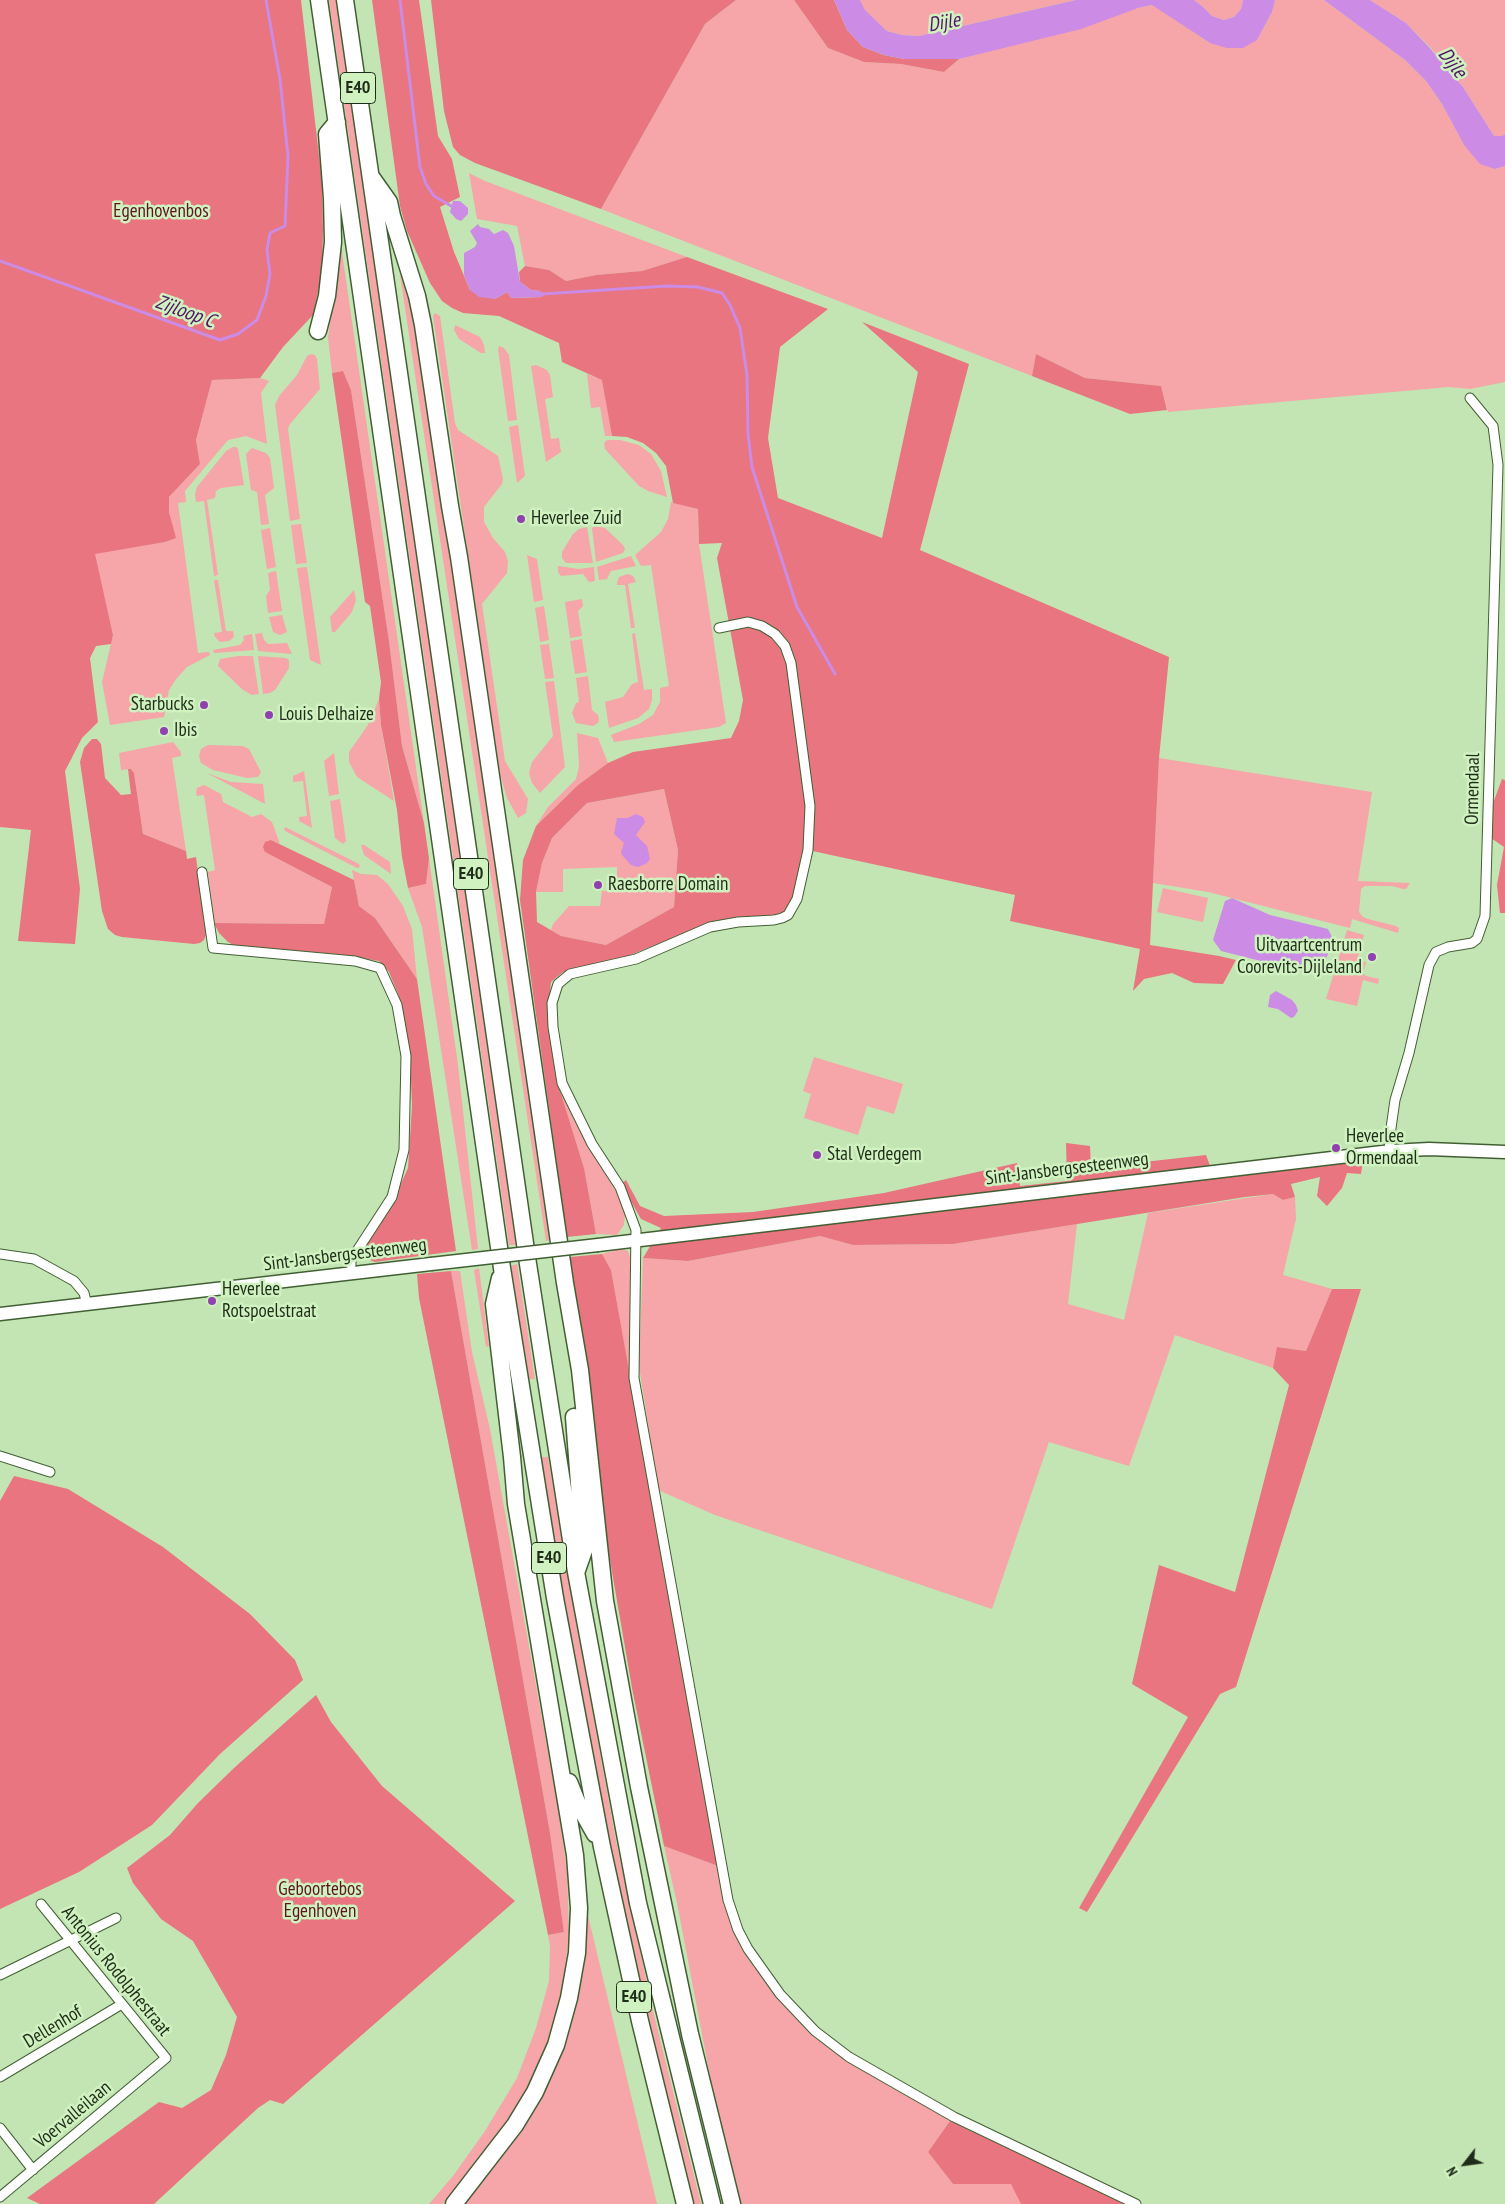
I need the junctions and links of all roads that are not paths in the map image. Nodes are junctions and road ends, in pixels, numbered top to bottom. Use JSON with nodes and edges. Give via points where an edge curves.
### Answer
{"nodes":[{"id":1,"x":319,"y":0,"type":"edge"},
{"id":2,"x":345,"y":0,"type":"edge"},
{"id":3,"x":337,"y":122,"type":"junction"},
{"id":4,"x":370,"y":175,"type":"junction"},
{"id":5,"x":318,"y":332,"type":"dead end"},
{"id":6,"x":1470,"y":398,"type":"dead end"},
{"id":7,"x":719,"y":628,"type":"dead end"},
{"id":8,"x":202,"y":872,"type":"dead end"},
{"id":9,"x":1391,"y":1151,"type":"junction"},
{"id":10,"x":1505,"y":1152,"type":"edge"},
{"id":11,"x":635,"y":1240,"type":"junction"},
{"id":12,"x":0,"y":1254,"type":"edge"},
{"id":13,"x":351,"y":1265,"type":"dead end"},
{"id":14,"x":502,"y":1268,"type":"junction"},
{"id":15,"x":565,"y":1283,"type":"junction"},
{"id":16,"x":86,"y":1305,"type":"junction"},
{"id":17,"x":0,"y":1314,"type":"edge"},
{"id":18,"x":0,"y":1456,"type":"edge"},
{"id":19,"x":50,"y":1472,"type":"dead end"},
{"id":20,"x":576,"y":1572,"type":"junction"},
{"id":21,"x":559,"y":1752,"type":"junction"},
{"id":22,"x":602,"y":1847,"type":"junction"},
{"id":23,"x":41,"y":1904,"type":"dead end"},
{"id":24,"x":116,"y":1918,"type":"dead end"},
{"id":25,"x":70,"y":1940,"type":"junction"},
{"id":26,"x":0,"y":1975,"type":"edge"},
{"id":27,"x":122,"y":2004,"type":"junction"},
{"id":28,"x":166,"y":2058,"type":"joint"},
{"id":29,"x":0,"y":2077,"type":"edge"},
{"id":30,"x":0,"y":2128,"type":"edge"},
{"id":31,"x":33,"y":2170,"type":"junction"},
{"id":32,"x":0,"y":2197,"type":"edge"},
{"id":33,"x":454,"y":2204,"type":"edge"},
{"id":34,"x":685,"y":2204,"type":"edge"},
{"id":35,"x":712,"y":2204,"type":"edge"},
{"id":36,"x":732,"y":2204,"type":"edge"},
{"id":37,"x":1136,"y":2204,"type":"edge"}],
"edges":[{"from":1,"to":3,"type":"highway","number":"E40"},
{"from":2,"to":4,"type":"highway","number":"E40"},
{"from":3,"to":5,"type":"highway","via":[[327,134],[333,242],[327,296]]},
{"from":3,"to":14,"type":"highway","number":"E40"},
{"from":4,"to":15,"type":"highway","via":[[389,202],[423,325]]},
{"from":4,"to":20,"type":"highway","number":"E40","via":[[526,1254]]},
{"from":6,"to":9,"type":"street","name":"Ormendaal","via":[[1493,426],[1498,465],[1485,916],[1477,939],[1472,943],[1448,947],[1433,956],[1395,1100]]},
{"from":7,"to":11,"type":"street","via":[[748,622],[775,634],[786,646],[807,776],[810,806],[808,850],[797,899],[788,915],[774,920],[710,927],[636,959],[570,974],[558,984],[552,1003],[562,1082],[592,1144],[620,1187],[636,1230]]},
{"from":8,"to":13,"type":"street","via":[[213,948],[355,961],[380,968],[397,1005],[406,1056],[404,1150],[392,1196],[351,1260]]},
{"from":9,"to":10,"type":"main road","name":"Sint-Jansbergsesteenweg"},
{"from":9,"to":11,"type":"main road","name":"Sint-Jansbergsesteenweg"},
{"from":11,"to":16,"type":"main road","name":"Sint-Jansbergsesteenweg","bridge":true},
{"from":11,"to":37,"type":"street","via":[[634,1378],[728,1900],[744,1943],[780,1994],[815,2031],[850,2057],[972,2126]]},
{"from":12,"to":16,"type":"street","via":[[34,1260],[74,1281],[84,1293]]},
{"from":14,"to":21,"type":"highway","via":[[494,1304],[516,1504]]},
{"from":14,"to":22,"type":"highway","number":"E40","via":[[555,1598]]},
{"from":15,"to":20,"type":"highway","via":[[584,1550]]},
{"from":15,"to":36,"type":"highway","via":[[580,1370],[605,1601],[619,1682],[690,2034]]},
{"from":16,"to":17,"type":"main road","name":"Sint-Jansbergsesteenweg"},
{"from":18,"to":19,"type":"street"},
{"from":20,"to":35,"type":"highway","number":"E40","via":[[638,1903]]},
{"from":21,"to":22,"type":"highway","via":[[577,1802]]},
{"from":21,"to":33,"type":"highway","via":[[560,1777],[575,1855],[579,1908],[577,1953],[569,1998],[556,2045],[536,2092],[515,2125]]},
{"from":22,"to":34,"type":"highway","number":"E40"},
{"from":23,"to":25,"type":"street","name":"Antonius Rodolphestraat"},
{"from":24,"to":25,"type":"street"},
{"from":25,"to":26,"type":"street"},
{"from":25,"to":27,"type":"street","name":"Antonius Rodolphestraat"},
{"from":27,"to":28,"type":"street","name":"Antonius Rodolphestraat"},
{"from":27,"to":29,"type":"street","name":"Dellenhof"},
{"from":28,"to":31,"type":"street","name":"Voervalleilaan"},
{"from":30,"to":31,"type":"street"},
{"from":31,"to":32,"type":"street","name":"Voervalleilaan"}]}
